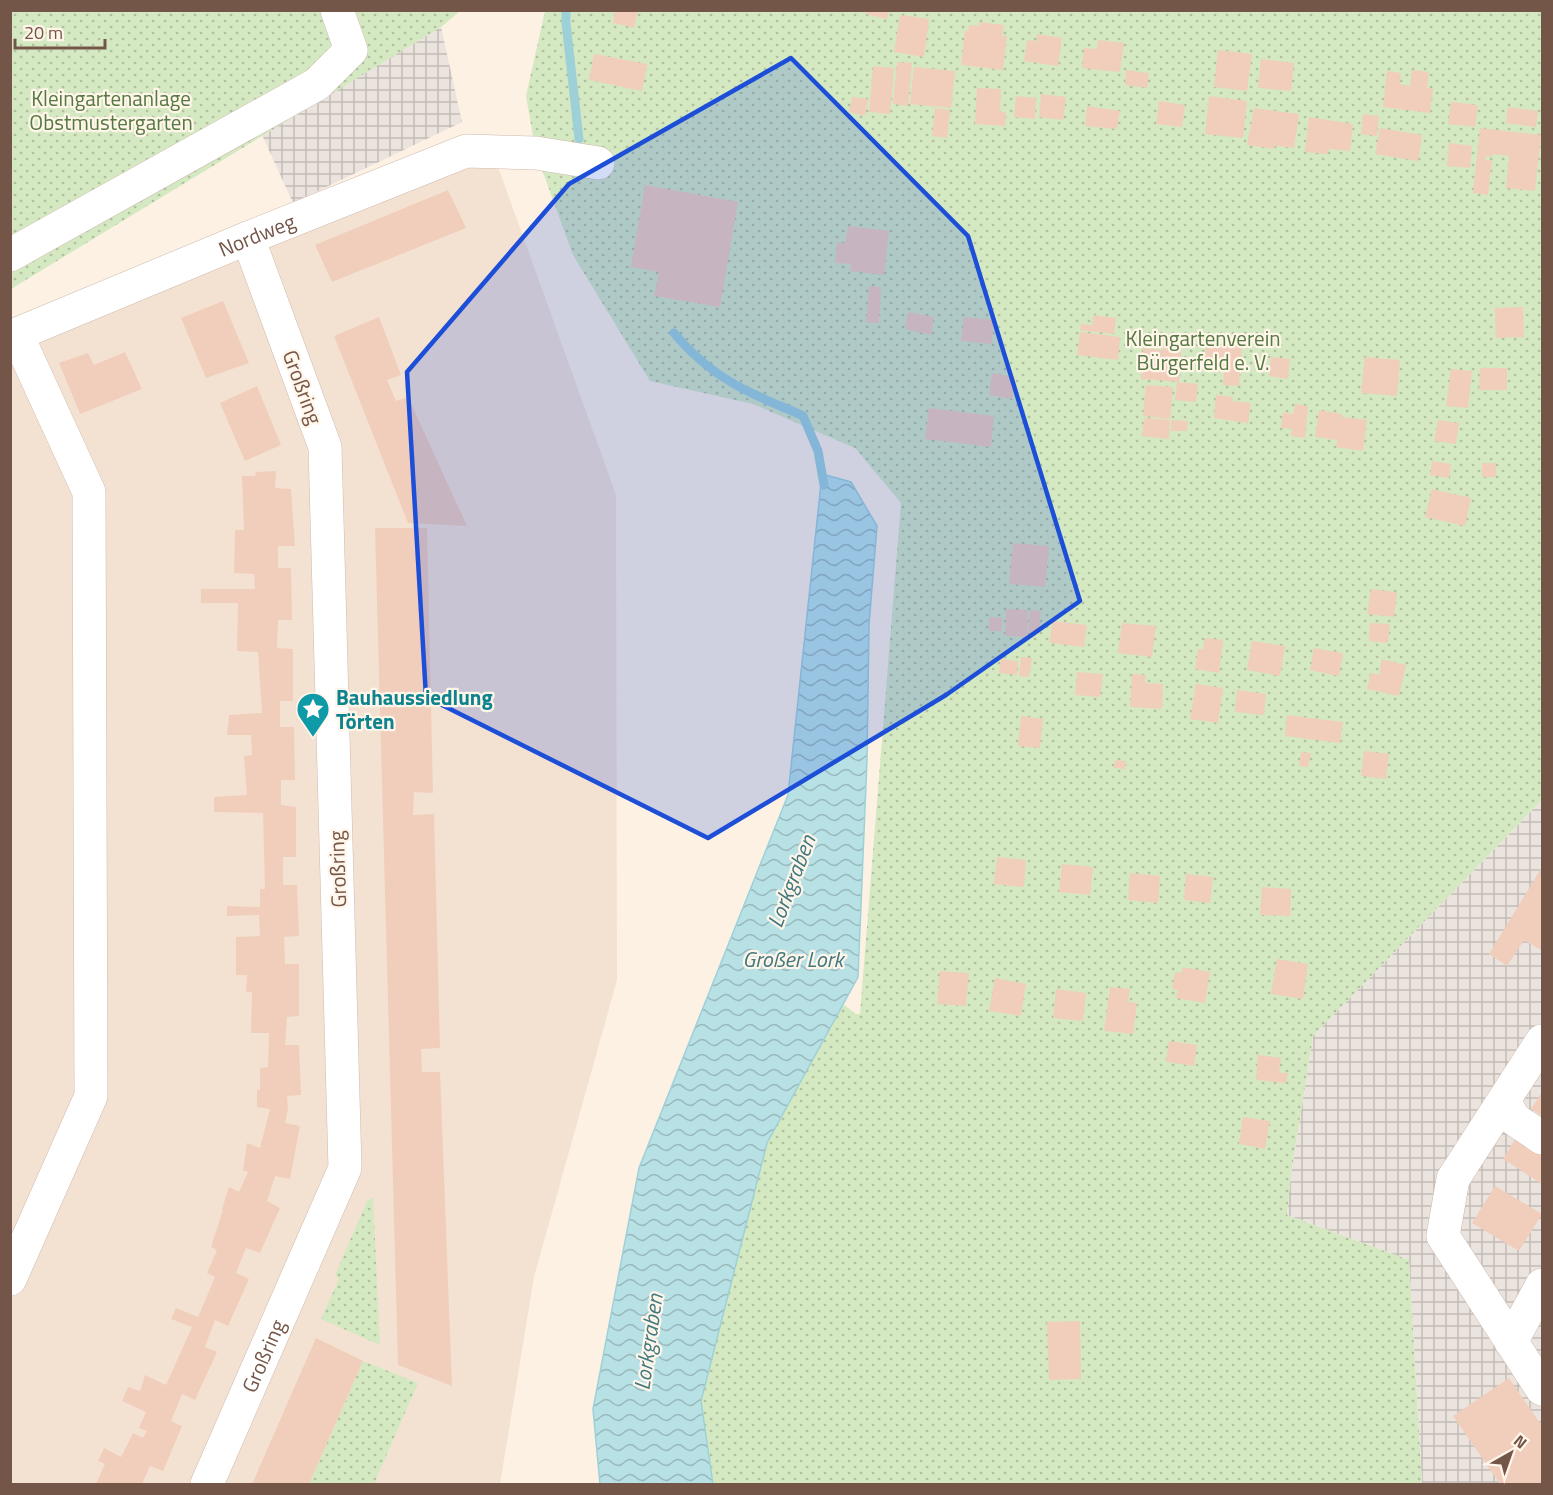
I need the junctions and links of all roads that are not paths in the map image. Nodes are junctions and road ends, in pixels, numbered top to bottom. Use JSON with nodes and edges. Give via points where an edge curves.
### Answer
{"nodes":[{"id":1,"x":337,"y":10,"type":"edge"},
{"id":2,"x":598,"y":163,"type":"dead end"},
{"id":3,"x":248,"y":238,"type":"junction"},
{"id":4,"x":10,"y":255,"type":"edge"},
{"id":5,"x":14,"y":336,"type":"edge"},
{"id":6,"x":1542,"y":1041,"type":"edge"},
{"id":7,"x":1504,"y":1101,"type":"junction"},
{"id":8,"x":1542,"y":1138,"type":"edge"},
{"id":9,"x":10,"y":1280,"type":"edge"},
{"id":10,"x":1542,"y":1285,"type":"edge"},
{"id":11,"x":1511,"y":1342,"type":"junction"},
{"id":12,"x":1542,"y":1389,"type":"edge"},
{"id":13,"x":207,"y":1485,"type":"edge"}],
"edges":[{"from":1,"to":4,"type":"street","via":[[351,50],[317,84]]},
{"from":2,"to":3,"type":"street","name":"Nordweg","via":[[548,154],[466,151]]},
{"from":3,"to":5,"type":"street","name":"Nordweg"},
{"from":3,"to":13,"type":"street","name":"Großring","via":[[325,447],[345,1168]]},
{"from":5,"to":9,"type":"street","via":[[88,492],[92,1096]]},
{"from":6,"to":7,"type":"street"},
{"from":7,"to":8,"type":"street","via":[[1514,1119]]},
{"from":7,"to":11,"type":"street","via":[[1453,1179],[1443,1236]]},
{"from":10,"to":11,"type":"street"},
{"from":11,"to":12,"type":"street"}]}
